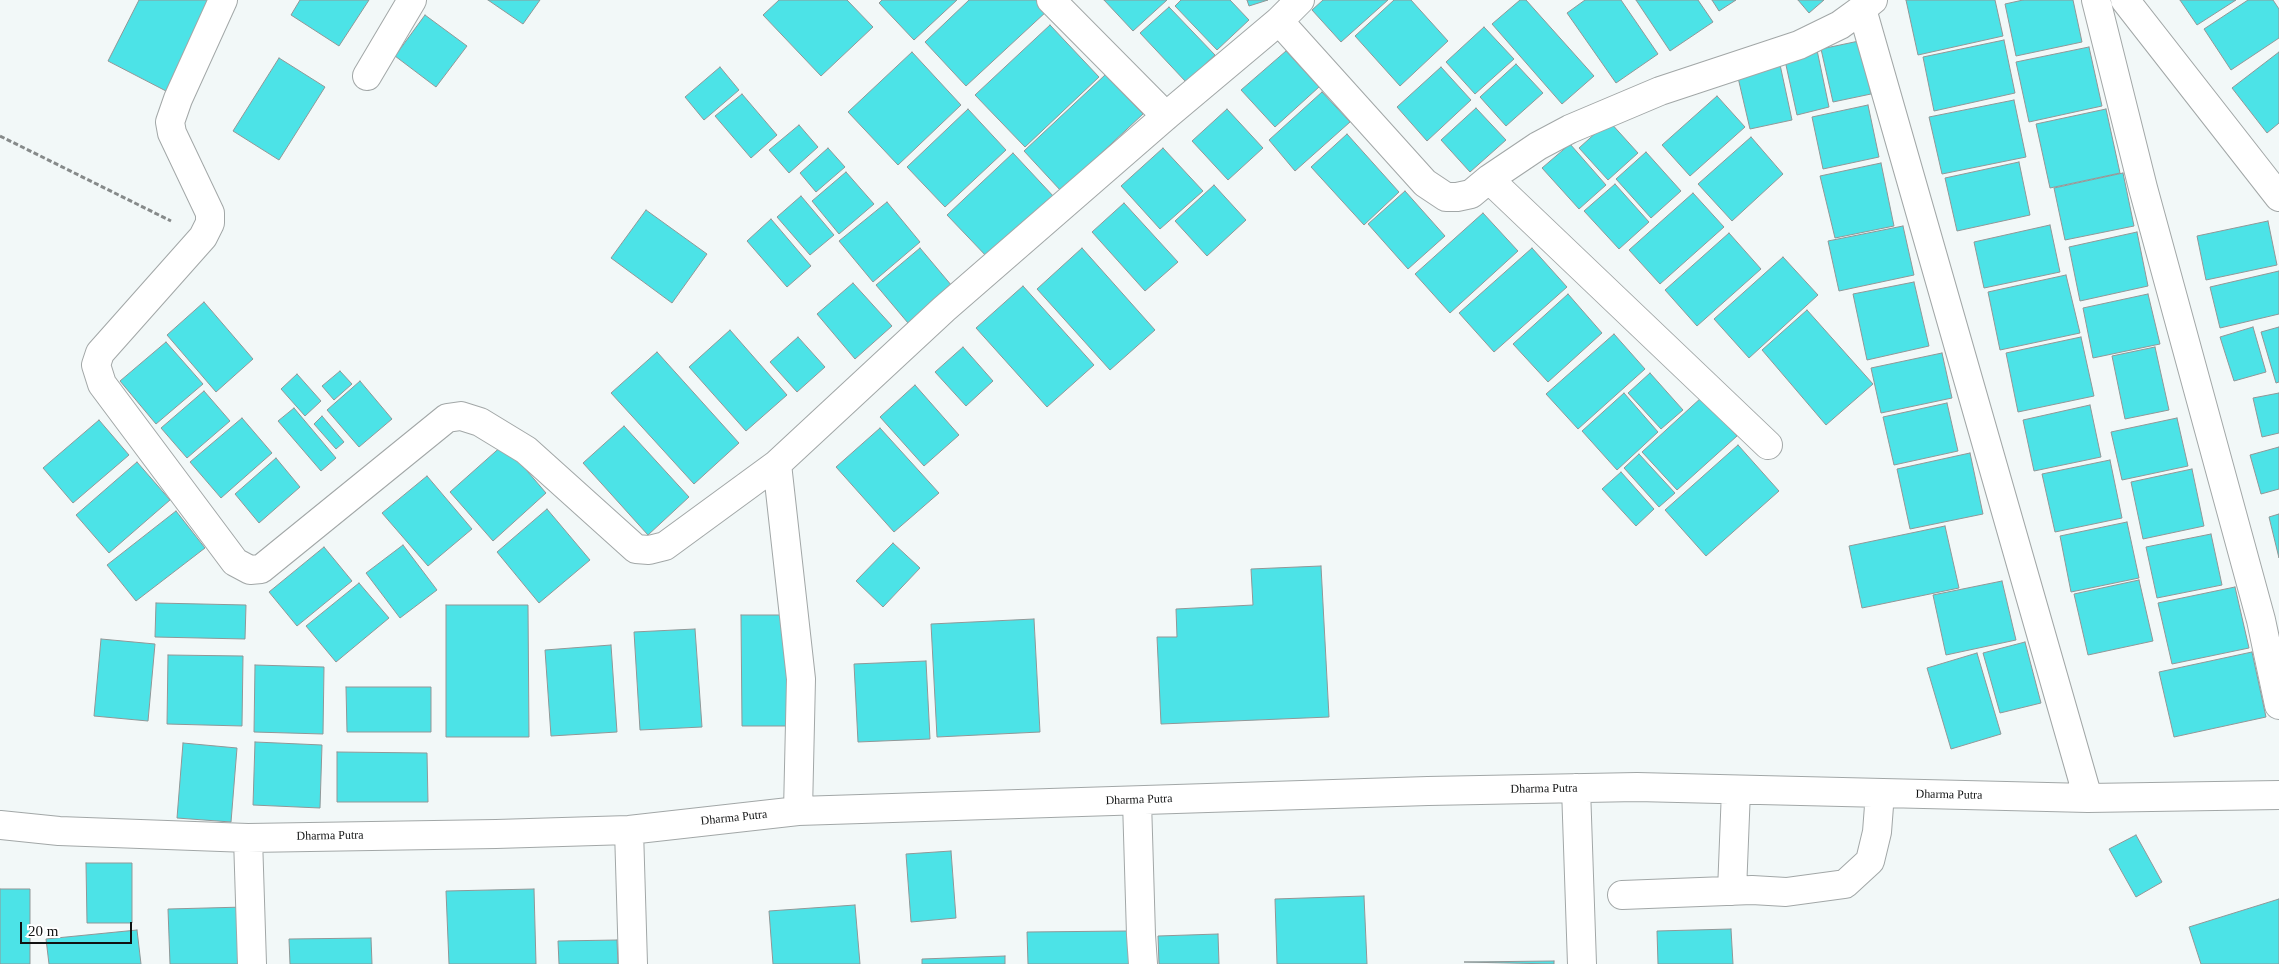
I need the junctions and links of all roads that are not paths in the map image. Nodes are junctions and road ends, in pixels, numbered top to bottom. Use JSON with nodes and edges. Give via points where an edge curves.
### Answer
{"nodes":[{"id":1,"x":223,"y":0,"type":"edge"},
{"id":2,"x":412,"y":0,"type":"edge"},
{"id":3,"x":1052,"y":0,"type":"edge"},
{"id":4,"x":1300,"y":0,"type":"edge"},
{"id":5,"x":2096,"y":0,"type":"edge"},
{"id":6,"x":2124,"y":0,"type":"edge"},
{"id":7,"x":1868,"y":5,"type":"edge"},
{"id":8,"x":1278,"y":21,"type":"junction"},
{"id":9,"x":366,"y":76,"type":"dead end"},
{"id":10,"x":1166,"y":116,"type":"junction"},
{"id":11,"x":1489,"y":179,"type":"junction"},
{"id":12,"x":2279,"y":197,"type":"edge"},
{"id":13,"x":1768,"y":445,"type":"dead end"},
{"id":14,"x":777,"y":464,"type":"junction"},
{"id":15,"x":2279,"y":705,"type":"edge"},
{"id":16,"x":1576,"y":788,"type":"junction"},
{"id":17,"x":1736,"y":790,"type":"junction"},
{"id":18,"x":1880,"y":793,"type":"junction"},
{"id":19,"x":2088,"y":798,"type":"junction"},
{"id":20,"x":1137,"y":801,"type":"junction"},
{"id":21,"x":2274,"y":802,"type":"edge"},
{"id":22,"x":798,"y":811,"type":"junction"},
{"id":23,"x":0,"y":825,"type":"edge"},
{"id":24,"x":628,"y":830,"type":"junction"},
{"id":25,"x":248,"y":838,"type":"junction"},
{"id":26,"x":1732,"y":891,"type":"junction"},
{"id":27,"x":1622,"y":895,"type":"dead end"},
{"id":28,"x":252,"y":964,"type":"edge"},
{"id":29,"x":633,"y":964,"type":"edge"},
{"id":30,"x":1144,"y":964,"type":"edge"},
{"id":31,"x":1582,"y":964,"type":"edge"}],
"edges":[{"from":1,"to":14,"type":"street","via":[[170,122],[172,133],[210,213],[210,223],[203,237],[100,353],[96,365],[102,384],[236,562],[250,570],[261,569],[447,418],[461,416],[480,422],[526,450],[636,549],[665,546]]},
{"from":2,"to":9,"type":"street"},
{"from":3,"to":10,"type":"street"},
{"from":4,"to":8,"type":"street"},
{"from":5,"to":15,"type":"street","via":[[2143,188],[2261,620]]},
{"from":6,"to":12,"type":"street"},
{"from":7,"to":11,"type":"street","via":[[1840,25],[1798,45],[1660,91],[1570,129]]},
{"from":7,"to":19,"type":"street"},
{"from":8,"to":10,"type":"street"},
{"from":8,"to":11,"type":"street","via":[[1425,183],[1446,197],[1457,198],[1472,194]]},
{"from":10,"to":14,"type":"street","via":[[944,309]]},
{"from":11,"to":13,"type":"street"},
{"from":14,"to":22,"type":"street","via":[[801,679]]},
{"from":16,"to":17,"type":"street","name":"Dharma Putra"},
{"from":16,"to":20,"type":"street","name":"Dharma Putra"},
{"from":16,"to":31,"type":"street"},
{"from":17,"to":18,"type":"street","name":"Dharma Putra"},
{"from":17,"to":26,"type":"street"},
{"from":18,"to":19,"type":"street","name":"Dharma Putra"},
{"from":18,"to":26,"type":"street","via":[[1877,832],[1870,860],[1845,884],[1786,892]]},
{"from":19,"to":21,"type":"street","name":"Dharma Putra"},
{"from":20,"to":22,"type":"street","name":"Dharma Putra"},
{"from":20,"to":30,"type":"street"},
{"from":22,"to":24,"type":"street","name":"Dharma Putra"},
{"from":23,"to":25,"type":"street","name":"Dharma Putra","via":[[59,831]]},
{"from":24,"to":25,"type":"street","name":"Dharma Putra"},
{"from":24,"to":29,"type":"street"},
{"from":25,"to":28,"type":"street"},
{"from":26,"to":27,"type":"street"}]}
